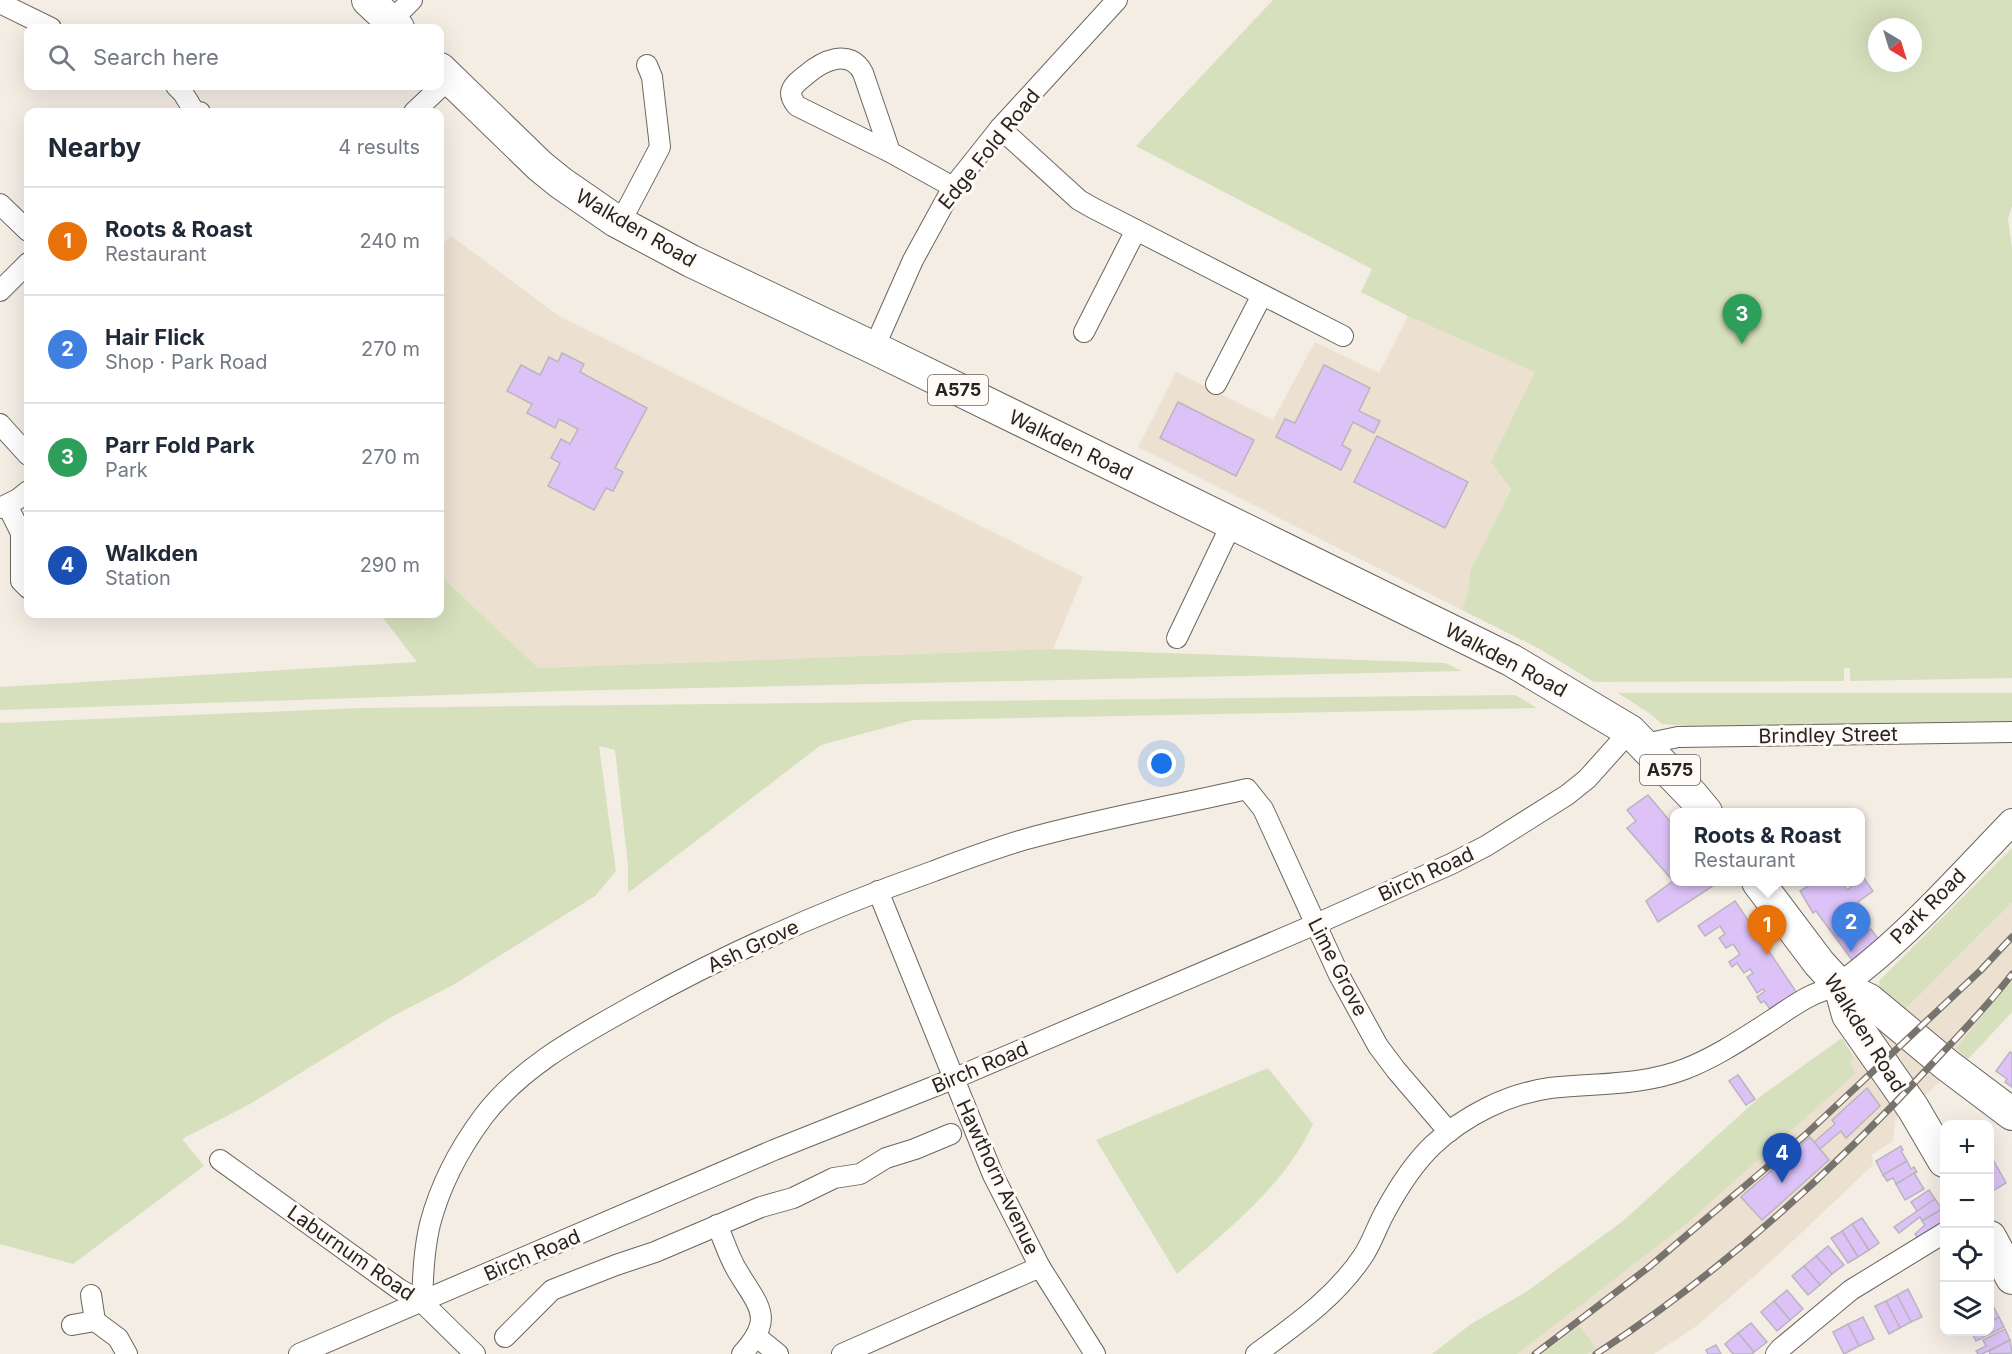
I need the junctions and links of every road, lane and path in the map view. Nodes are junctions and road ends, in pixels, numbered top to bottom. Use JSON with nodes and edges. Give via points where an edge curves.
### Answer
{"nodes":[{"id":1,"x":368,"y":0,"type":"edge"},
{"id":2,"x":1117,"y":0,"type":"edge"},
{"id":3,"x":0,"y":3,"type":"edge"},
{"id":4,"x":400,"y":17,"type":"edge"},
{"id":5,"x":43,"y":24,"type":"edge"},
{"id":6,"x":647,"y":65,"type":"dead end"},
{"id":7,"x":444,"y":74,"type":"edge"},
{"id":8,"x":180,"y":90,"type":"edge"},
{"id":9,"x":431,"y":90,"type":"edge"},
{"id":10,"x":192,"y":108,"type":"edge"},
{"id":11,"x":417,"y":108,"type":"edge"},
{"id":12,"x":1000,"y":128,"type":"junction"},
{"id":13,"x":890,"y":152,"type":"junction"},
{"id":14,"x":953,"y":187,"type":"junction"},
{"id":15,"x":0,"y":204,"type":"edge"},
{"id":16,"x":620,"y":223,"type":"junction"},
{"id":17,"x":24,"y":227,"type":"edge"},
{"id":18,"x":1136,"y":230,"type":"junction"},
{"id":19,"x":24,"y":267,"type":"edge"},
{"id":20,"x":0,"y":291,"type":"edge"},
{"id":21,"x":1262,"y":295,"type":"junction"},
{"id":22,"x":1084,"y":332,"type":"dead end"},
{"id":23,"x":1343,"y":336,"type":"dead end"},
{"id":24,"x":874,"y":348,"type":"junction"},
{"id":25,"x":1216,"y":384,"type":"dead end"},
{"id":26,"x":0,"y":424,"type":"edge"},
{"id":27,"x":24,"y":451,"type":"edge"},
{"id":28,"x":24,"y":493,"type":"edge"},
{"id":29,"x":3,"y":506,"type":"edge"},
{"id":30,"x":1232,"y":523,"type":"junction"},
{"id":31,"x":24,"y":539,"type":"edge"},
{"id":32,"x":24,"y":551,"type":"edge"},
{"id":33,"x":24,"y":584,"type":"edge"},
{"id":34,"x":1177,"y":638,"type":"dead end"},
{"id":35,"x":2012,"y":732,"type":"edge"},
{"id":36,"x":1638,"y":737,"type":"junction"},
{"id":37,"x":1247,"y":789,"type":"joint"},
{"id":38,"x":1702,"y":808,"type":"edge"},
{"id":39,"x":2012,"y":822,"type":"edge"},
{"id":40,"x":1761,"y":886,"type":"edge"},
{"id":41,"x":878,"y":891,"type":"junction"},
{"id":42,"x":1316,"y":924,"type":"junction"},
{"id":43,"x":1840,"y":986,"type":"junction"},
{"id":44,"x":1917,"y":1041,"type":"junction"},
{"id":45,"x":1886,"y":1070,"type":"junction"},
{"id":46,"x":953,"y":1079,"type":"junction"},
{"id":47,"x":2012,"y":1114,"type":"edge"},
{"id":48,"x":1449,"y":1132,"type":"junction"},
{"id":49,"x":951,"y":1134,"type":"dead end"},
{"id":50,"x":1940,"y":1154,"type":"edge"},
{"id":51,"x":220,"y":1160,"type":"dead end"},
{"id":52,"x":717,"y":1225,"type":"junction"},
{"id":53,"x":1940,"y":1235,"type":"edge"},
{"id":54,"x":1994,"y":1246,"type":"edge"},
{"id":55,"x":1040,"y":1267,"type":"junction"},
{"id":56,"x":2012,"y":1278,"type":"edge"},
{"id":57,"x":91,"y":1295,"type":"dead end"},
{"id":58,"x":422,"y":1302,"type":"junction"},
{"id":59,"x":95,"y":1321,"type":"junction"},
{"id":60,"x":72,"y":1325,"type":"dead end"},
{"id":61,"x":505,"y":1337,"type":"dead end"},
{"id":62,"x":757,"y":1337,"type":"junction"},
{"id":63,"x":127,"y":1354,"type":"edge"},
{"id":64,"x":299,"y":1354,"type":"edge"},
{"id":65,"x":475,"y":1354,"type":"edge"},
{"id":66,"x":742,"y":1354,"type":"edge"},
{"id":67,"x":778,"y":1354,"type":"edge"},
{"id":68,"x":842,"y":1354,"type":"edge"},
{"id":69,"x":1095,"y":1354,"type":"edge"},
{"id":70,"x":1256,"y":1354,"type":"edge"},
{"id":71,"x":1776,"y":1354,"type":"edge"}],
"edges":[{"from":1,"to":4,"type":"main road"},
{"from":2,"to":12,"type":"street","name":"Edge Fold Road"},
{"from":3,"to":5,"type":"street"},
{"from":6,"to":16,"type":"street","via":[[652,77],[660,147]]},
{"from":7,"to":16,"type":"main road","name":"Walkden Road","number":"A575","via":[[561,183]]},
{"from":8,"to":10,"type":"street"},
{"from":9,"to":11,"type":"street"},
{"from":12,"to":14,"type":"street","name":"Edge Fold Road"},
{"from":12,"to":18,"type":"street","via":[[1079,200]]},
{"from":13,"to":13,"type":"street","via":[[797,106],[791,92],[795,85],[826,60],[855,62],[863,72]]},
{"from":13,"to":14,"type":"street"},
{"from":14,"to":24,"type":"street","name":"Edge Fold Road","via":[[913,260]]},
{"from":15,"to":17,"type":"street"},
{"from":16,"to":24,"type":"main road","name":"Walkden Road","number":"A575"},
{"from":18,"to":21,"type":"street"},
{"from":18,"to":22,"type":"street"},
{"from":19,"to":20,"type":"street"},
{"from":21,"to":23,"type":"street"},
{"from":21,"to":25,"type":"street"},
{"from":24,"to":30,"type":"main road","name":"Walkden Road","number":"A575"},
{"from":26,"to":27,"type":"street"},
{"from":28,"to":29,"type":"street"},
{"from":29,"to":31,"type":"street"},
{"from":30,"to":34,"type":"street"},
{"from":30,"to":36,"type":"main road","name":"Walkden Road","number":"A575","via":[[1511,660]]},
{"from":32,"to":33,"type":"street"},
{"from":35,"to":36,"type":"street","name":"Brindley Street"},
{"from":36,"to":38,"type":"main road","name":"Walkden Road","number":"A575"},
{"from":36,"to":42,"type":"street","name":"Birch Road","via":[[1541,813],[1450,864]]},
{"from":37,"to":41,"type":"street","name":"Ash Grove","via":[[1023,840]]},
{"from":37,"to":42,"type":"street","name":"Lime Grove","via":[[1263,809]]},
{"from":39,"to":43,"type":"street","name":"Park Road","via":[[1913,923]]},
{"from":40,"to":43,"type":"main road","name":"Walkden Road"},
{"from":41,"to":46,"type":"street","name":"Hawthorn Avenue"},
{"from":41,"to":58,"type":"street","name":"Ash Grove","via":[[766,938],[648,997],[548,1056],[510,1088],[483,1117],[438,1198],[425,1256]]},
{"from":42,"to":46,"type":"street","name":"Birch Road"},
{"from":42,"to":48,"type":"street","name":"Lime Grove","via":[[1378,1046]]},
{"from":43,"to":44,"type":"main road","via":[[1869,1000]]},
{"from":43,"to":45,"type":"main road","name":"Walkden Road","via":[[1848,1015]]},
{"from":43,"to":48,"type":"street","via":[[1814,993],[1707,1059],[1682,1070],[1631,1082],[1525,1093],[1480,1112]]},
{"from":44,"to":45,"type":"main road","via":[[1899,1051]]},
{"from":44,"to":47,"type":"main road"},
{"from":45,"to":50,"type":"main road","name":"Walkden Road"},
{"from":46,"to":55,"type":"street","name":"Hawthorn Avenue","via":[[993,1175]]},
{"from":46,"to":58,"type":"street","name":"Birch Road","via":[[774,1150]]},
{"from":48,"to":70,"type":"street","via":[[1422,1157],[1400,1186],[1350,1275],[1316,1310]]},
{"from":49,"to":52,"type":"street","via":[[923,1137],[860,1174],[840,1176],[793,1198]]},
{"from":51,"to":58,"type":"street","name":"Laburnum Road"},
{"from":52,"to":61,"type":"street","via":[[552,1290],[517,1313]]},
{"from":52,"to":62,"type":"street","via":[[737,1271],[753,1293],[762,1320]]},
{"from":53,"to":71,"type":"street","via":[[1851,1290]]},
{"from":54,"to":56,"type":"main road"},
{"from":55,"to":68,"type":"street"},
{"from":55,"to":69,"type":"street","name":"Hawthorn Avenue"},
{"from":57,"to":59,"type":"street"},
{"from":58,"to":64,"type":"street","name":"Birch Road"},
{"from":58,"to":65,"type":"street","name":"Laburnum Road"},
{"from":59,"to":60,"type":"street"},
{"from":59,"to":63,"type":"street","via":[[118,1338]]},
{"from":62,"to":66,"type":"street"},
{"from":62,"to":67,"type":"street"}]}
